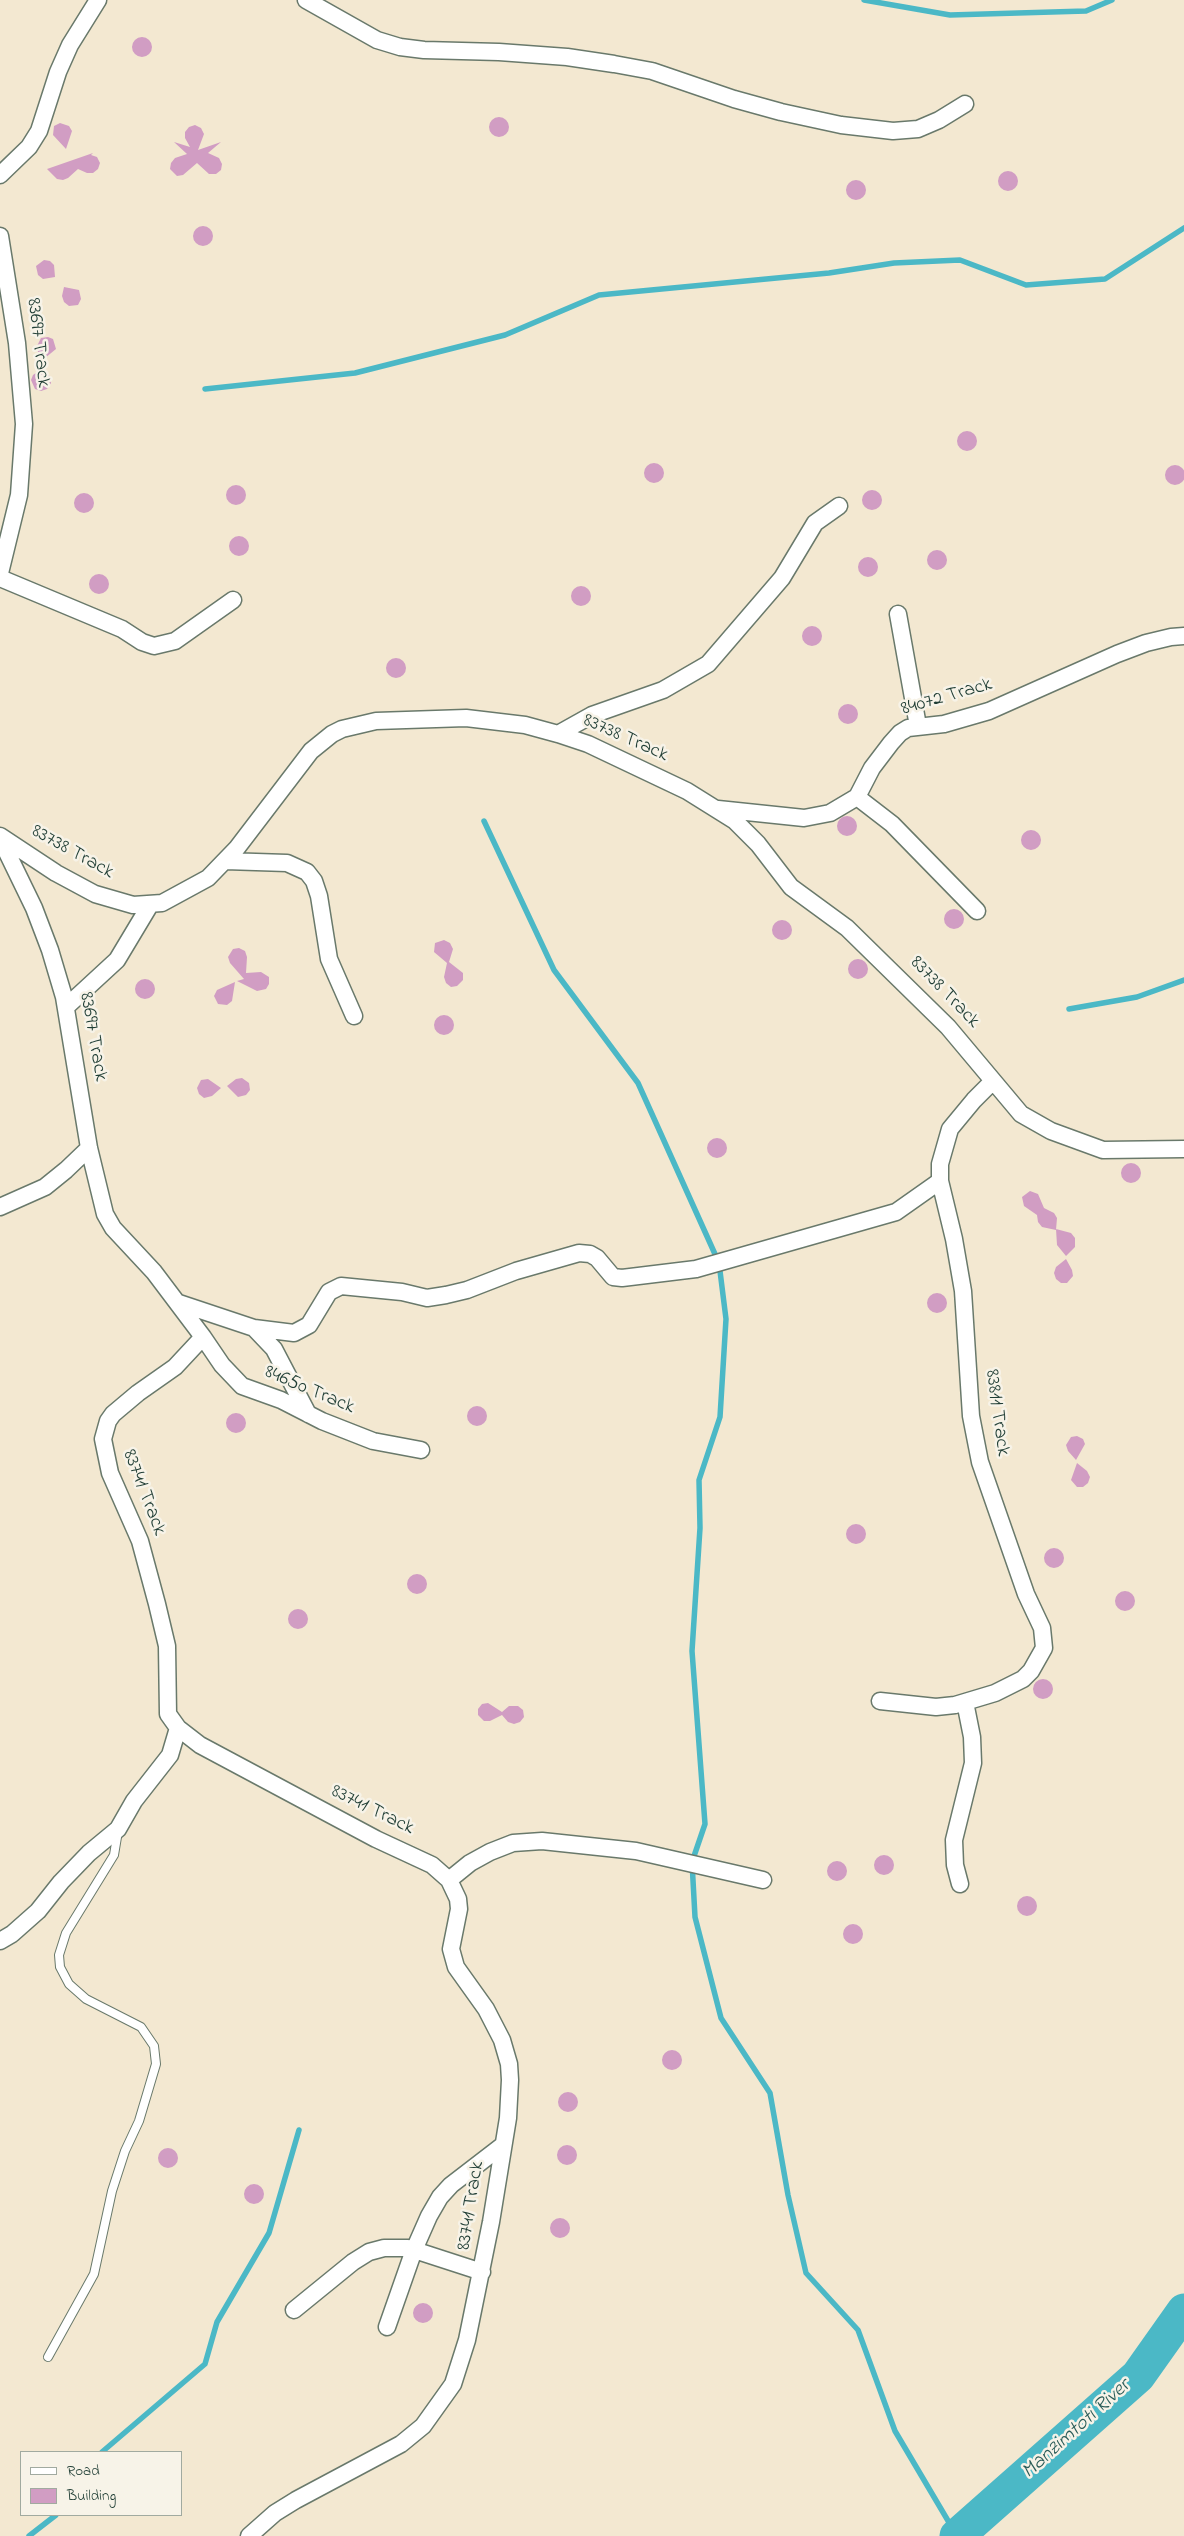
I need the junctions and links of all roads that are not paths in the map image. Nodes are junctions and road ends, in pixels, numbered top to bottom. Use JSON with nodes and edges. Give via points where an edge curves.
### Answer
{"nodes":[{"id":1,"x":98,"y":0,"type":"edge"},
{"id":2,"x":306,"y":0,"type":"edge"},
{"id":3,"x":965,"y":104,"type":"dead end"},
{"id":4,"x":0,"y":175,"type":"edge"},
{"id":5,"x":0,"y":236,"type":"edge"},
{"id":6,"x":8,"y":506,"type":"edge"},
{"id":7,"x":839,"y":506,"type":"dead end"},
{"id":8,"x":0,"y":573,"type":"edge"},
{"id":9,"x":0,"y":578,"type":"edge"},
{"id":10,"x":233,"y":600,"type":"dead end"},
{"id":11,"x":898,"y":614,"type":"dead end"},
{"id":12,"x":1184,"y":636,"type":"edge"},
{"id":13,"x":918,"y":726,"type":"junction"},
{"id":14,"x":558,"y":734,"type":"junction"},
{"id":15,"x":857,"y":797,"type":"junction"},
{"id":16,"x":718,"y":809,"type":"junction"},
{"id":17,"x":0,"y":837,"type":"edge"},
{"id":18,"x":225,"y":860,"type":"junction"},
{"id":19,"x":150,"y":905,"type":"junction"},
{"id":20,"x":977,"y":911,"type":"dead end"},
{"id":21,"x":66,"y":1006,"type":"junction"},
{"id":22,"x":354,"y":1016,"type":"dead end"},
{"id":23,"x":992,"y":1082,"type":"junction"},
{"id":24,"x":88,"y":1148,"type":"junction"},
{"id":25,"x":1184,"y":1149,"type":"edge"},
{"id":26,"x":940,"y":1181,"type":"junction"},
{"id":27,"x":0,"y":1207,"type":"edge"},
{"id":28,"x":178,"y":1303,"type":"junction"},
{"id":29,"x":254,"y":1328,"type":"junction"},
{"id":30,"x":203,"y":1337,"type":"junction"},
{"id":31,"x":308,"y":1414,"type":"junction"},
{"id":32,"x":421,"y":1450,"type":"dead end"},
{"id":33,"x":880,"y":1701,"type":"dead end"},
{"id":34,"x":960,"y":1704,"type":"junction"},
{"id":35,"x":178,"y":1728,"type":"junction"},
{"id":36,"x":118,"y":1829,"type":"junction"},
{"id":37,"x":449,"y":1880,"type":"junction"},
{"id":38,"x":763,"y":1880,"type":"dead end"},
{"id":39,"x":960,"y":1884,"type":"dead end"},
{"id":40,"x":0,"y":1941,"type":"edge"},
{"id":41,"x":503,"y":2145,"type":"junction"},
{"id":42,"x":414,"y":2250,"type":"junction"},
{"id":43,"x":482,"y":2272,"type":"junction"},
{"id":44,"x":294,"y":2310,"type":"dead end"},
{"id":45,"x":387,"y":2326,"type":"dead end"},
{"id":46,"x":48,"y":2357,"type":"dead end"},
{"id":47,"x":249,"y":2536,"type":"edge"}],
"edges":[{"from":1,"to":4,"type":"street","via":[[70,45],[39,131],[29,147]]},
{"from":2,"to":3,"type":"street","via":[[377,40],[400,47],[566,57],[624,66],[652,71],[781,112],[841,125],[894,131],[918,129]]},
{"from":5,"to":6,"type":"street","name":"83697 Track","via":[[23,407],[22,466]]},
{"from":6,"to":8,"type":"street","name":"83697 Track"},
{"from":7,"to":14,"type":"street","via":[[815,522],[782,578],[708,664],[663,690],[592,715]]},
{"from":9,"to":10,"type":"street","via":[[122,629],[154,646],[174,641]]},
{"from":11,"to":13,"type":"street"},
{"from":12,"to":13,"type":"street","name":"84072 Track","via":[[1138,646],[988,711],[944,724]]},
{"from":13,"to":15,"type":"street","name":"84072 Track","via":[[900,733],[891,743],[872,768]]},
{"from":14,"to":16,"type":"street","name":"83738 Track","via":[[640,768]]},
{"from":14,"to":18,"type":"street","name":"83738 Track","via":[[525,725],[466,718],[376,721],[342,729],[322,741],[299,764]]},
{"from":15,"to":16,"type":"street","via":[[830,813],[810,818]]},
{"from":15,"to":20,"type":"street","via":[[892,824]]},
{"from":16,"to":23,"type":"street","name":"83738 Track","via":[[746,831],[791,887],[847,928],[878,956],[948,1027]]},
{"from":17,"to":19,"type":"street","name":"83738 Track","via":[[88,890],[134,905]]},
{"from":17,"to":21,"type":"street","name":"83697 Track","via":[[34,908]]},
{"from":18,"to":19,"type":"street","name":"83738 Track","via":[[208,878],[186,892],[162,904]]},
{"from":18,"to":22,"type":"street","via":[[287,863],[306,872],[314,881],[329,959]]},
{"from":19,"to":21,"type":"street","via":[[117,960]]},
{"from":21,"to":24,"type":"street","name":"83697 Track"},
{"from":23,"to":25,"type":"street","name":"83738 Track","via":[[1020,1114],[1083,1144],[1115,1151]]},
{"from":23,"to":26,"type":"street","name":"83811 Track","via":[[950,1130],[940,1164]]},
{"from":24,"to":27,"type":"street","via":[[45,1186]]},
{"from":24,"to":28,"type":"street","via":[[100,1204],[108,1221]]},
{"from":26,"to":29,"type":"street","via":[[896,1212],[696,1269],[622,1278],[613,1276],[598,1258],[579,1253],[516,1270],[467,1290],[427,1298],[341,1286],[330,1292],[309,1325],[302,1330],[279,1333]]},
{"from":26,"to":34,"type":"street","name":"83811 Track","via":[[963,1291],[971,1416],[980,1462],[1044,1641],[1042,1655],[1023,1679],[996,1693]]},
{"from":28,"to":29,"type":"street"},
{"from":28,"to":30,"type":"street"},
{"from":29,"to":31,"type":"street","via":[[274,1349]]},
{"from":30,"to":31,"type":"street","name":"84650 Track","via":[[238,1383]]},
{"from":30,"to":35,"type":"street","name":"83741 Track","via":[[175,1366],[113,1414],[104,1430],[103,1445],[115,1486],[140,1541],[157,1604],[167,1646],[166,1703],[168,1714]]},
{"from":31,"to":32,"type":"street","name":"84650 Track","via":[[373,1441]]},
{"from":33,"to":34,"type":"street","name":"83811 Track","via":[[936,1707]]},
{"from":34,"to":39,"type":"street","via":[[972,1737],[973,1763],[954,1840]]},
{"from":35,"to":36,"type":"street","via":[[170,1755]]},
{"from":35,"to":37,"type":"street","name":"83741 Track","via":[[278,1788],[376,1840],[432,1864]]},
{"from":36,"to":40,"type":"street","via":[[89,1853],[38,1911]]},
{"from":36,"to":46,"type":"lane","via":[[114,1855],[66,1933],[59,1955],[60,1967],[69,1984],[86,1999],[141,2027],[154,2046],[156,2064],[139,2121],[112,2191],[94,2274]]},
{"from":37,"to":38,"type":"street","via":[[490,1852],[513,1843],[542,1841],[636,1851]]},
{"from":37,"to":41,"type":"street","name":"83741 Track","via":[[459,1909],[452,1949],[456,1968],[486,2009],[502,2040],[509,2064],[510,2099]]},
{"from":41,"to":42,"type":"street","via":[[451,2185],[429,2216]]},
{"from":41,"to":43,"type":"street","name":"83741 Track"},
{"from":42,"to":43,"type":"street"},
{"from":42,"to":44,"type":"street","via":[[398,2247],[369,2252]]},
{"from":42,"to":45,"type":"street"},
{"from":43,"to":47,"type":"street","name":"83741 Track","via":[[458,2372],[446,2396],[423,2426],[401,2444],[275,2513]]}]}
